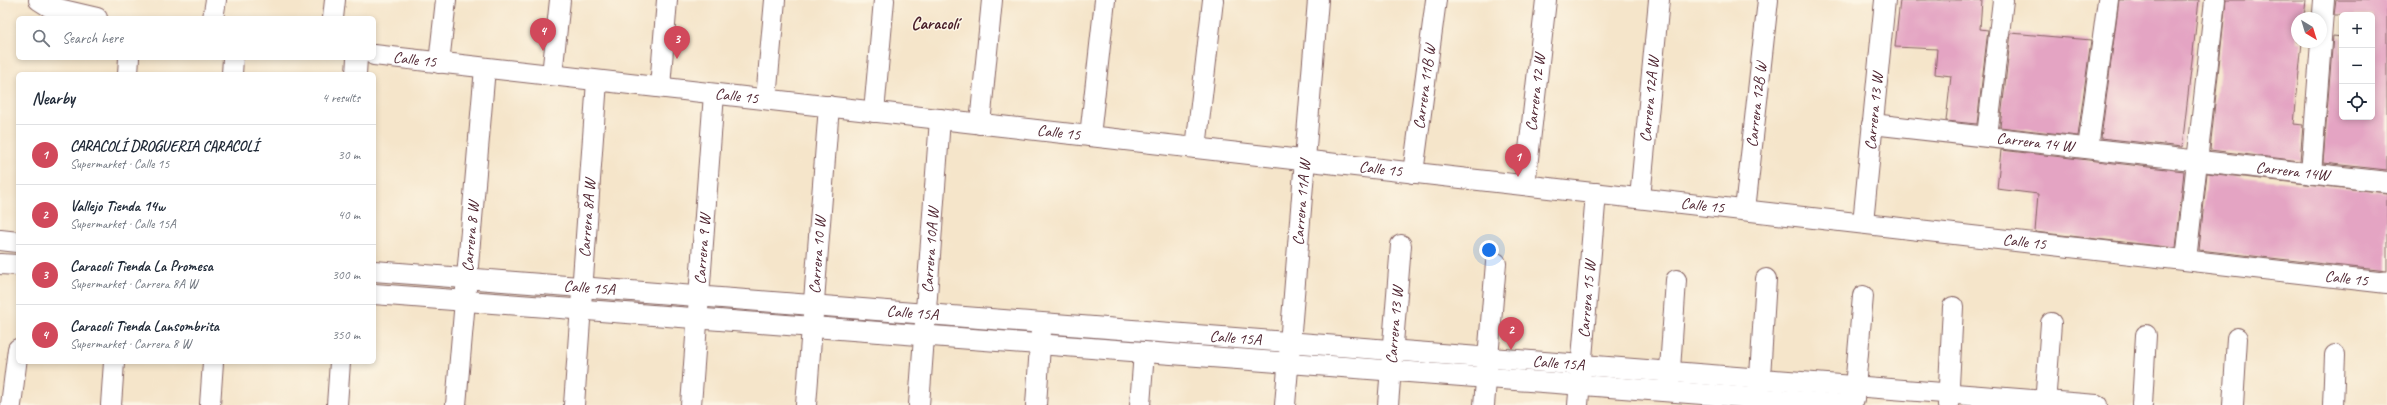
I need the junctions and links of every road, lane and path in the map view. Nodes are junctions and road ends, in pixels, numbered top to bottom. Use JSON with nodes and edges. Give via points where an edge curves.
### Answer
{"nodes":[{"id":1,"x":39,"y":0,"type":"edge"},
{"id":2,"x":216,"y":0,"type":"edge"},
{"id":3,"x":335,"y":0,"type":"edge"},
{"id":4,"x":446,"y":0,"type":"edge"},
{"id":5,"x":560,"y":0,"type":"edge"},
{"id":6,"x":667,"y":0,"type":"edge"},
{"id":7,"x":775,"y":0,"type":"edge"},
{"id":8,"x":884,"y":0,"type":"edge"},
{"id":9,"x":992,"y":0,"type":"edge"},
{"id":10,"x":1105,"y":0,"type":"edge"},
{"id":11,"x":1213,"y":0,"type":"edge"},
{"id":12,"x":1318,"y":0,"type":"edge"},
{"id":13,"x":1436,"y":0,"type":"edge"},
{"id":14,"x":1546,"y":0,"type":"edge"},
{"id":15,"x":1659,"y":0,"type":"edge"},
{"id":16,"x":1768,"y":0,"type":"edge"},
{"id":17,"x":1885,"y":0,"type":"edge"},
{"id":18,"x":2003,"y":0,"type":"edge"},
{"id":19,"x":2108,"y":0,"type":"edge"},
{"id":20,"x":2215,"y":0,"type":"edge"},
{"id":21,"x":2324,"y":0,"type":"edge"},
{"id":22,"x":2323,"y":12,"type":"edge"},
{"id":23,"x":88,"y":16,"type":"edge"},
{"id":24,"x":213,"y":16,"type":"edge"},
{"id":25,"x":333,"y":16,"type":"edge"},
{"id":26,"x":2321,"y":48,"type":"edge"},
{"id":27,"x":376,"y":55,"type":"edge"},
{"id":28,"x":129,"y":60,"type":"edge"},
{"id":29,"x":233,"y":60,"type":"edge"},
{"id":30,"x":357,"y":60,"type":"edge"},
{"id":31,"x":439,"y":63,"type":"junction"},
{"id":32,"x":485,"y":68,"type":"junction"},
{"id":33,"x":128,"y":72,"type":"edge"},
{"id":34,"x":232,"y":72,"type":"edge"},
{"id":35,"x":356,"y":72,"type":"edge"},
{"id":36,"x":552,"y":75,"type":"junction"},
{"id":37,"x":597,"y":81,"type":"junction"},
{"id":38,"x":660,"y":88,"type":"junction"},
{"id":39,"x":714,"y":94,"type":"junction"},
{"id":40,"x":766,"y":100,"type":"junction"},
{"id":41,"x":829,"y":106,"type":"junction"},
{"id":42,"x":874,"y":112,"type":"junction"},
{"id":43,"x":940,"y":119,"type":"junction"},
{"id":44,"x":980,"y":124,"type":"junction"},
{"id":45,"x":1872,"y":124,"type":"junction"},
{"id":46,"x":1090,"y":136,"type":"junction"},
{"id":47,"x":1987,"y":136,"type":"junction"},
{"id":48,"x":1196,"y":148,"type":"junction"},
{"id":49,"x":2088,"y":148,"type":"junction"},
{"id":50,"x":1305,"y":160,"type":"junction"},
{"id":51,"x":2198,"y":161,"type":"junction"},
{"id":52,"x":1413,"y":173,"type":"junction"},
{"id":53,"x":2311,"y":174,"type":"junction"},
{"id":54,"x":2387,"y":182,"type":"edge"},
{"id":55,"x":1525,"y":185,"type":"junction"},
{"id":56,"x":1596,"y":193,"type":"junction"},
{"id":57,"x":1640,"y":198,"type":"junction"},
{"id":58,"x":1746,"y":210,"type":"junction"},
{"id":59,"x":1863,"y":223,"type":"junction"},
{"id":60,"x":0,"y":240,"type":"edge"},
{"id":61,"x":16,"y":242,"type":"edge"},
{"id":62,"x":1401,"y":245,"type":"dead end"},
{"id":63,"x":2186,"y":260,"type":"junction"},
{"id":64,"x":1496,"y":263,"type":"dead end"},
{"id":65,"x":0,"y":264,"type":"edge"},
{"id":66,"x":16,"y":265,"type":"edge"},
{"id":67,"x":376,"y":271,"type":"edge"},
{"id":68,"x":468,"y":278,"type":"junction"},
{"id":69,"x":1766,"y":279,"type":"dead end"},
{"id":70,"x":1676,"y":280,"type":"dead end"},
{"id":71,"x":2387,"y":283,"type":"edge"},
{"id":72,"x":582,"y":287,"type":"junction"},
{"id":73,"x":376,"y":294,"type":"edge"},
{"id":74,"x":699,"y":296,"type":"junction"},
{"id":75,"x":1863,"y":296,"type":"dead end"},
{"id":76,"x":464,"y":301,"type":"junction"},
{"id":77,"x":814,"y":305,"type":"junction"},
{"id":78,"x":1952,"y":307,"type":"dead end"},
{"id":79,"x":581,"y":310,"type":"junction"},
{"id":80,"x":926,"y":314,"type":"junction"},
{"id":81,"x":697,"y":318,"type":"junction"},
{"id":82,"x":1042,"y":323,"type":"junction"},
{"id":83,"x":2051,"y":323,"type":"dead end"},
{"id":84,"x":812,"y":327,"type":"junction"},
{"id":85,"x":1170,"y":333,"type":"junction"},
{"id":86,"x":925,"y":335,"type":"junction"},
{"id":87,"x":2146,"y":335,"type":"dead end"},
{"id":88,"x":2237,"y":338,"type":"dead end"},
{"id":89,"x":1290,"y":342,"type":"junction"},
{"id":90,"x":1040,"y":344,"type":"junction"},
{"id":91,"x":1392,"y":350,"type":"junction"},
{"id":92,"x":1144,"y":352,"type":"junction"},
{"id":93,"x":1168,"y":354,"type":"junction"},
{"id":94,"x":2335,"y":355,"type":"dead end"},
{"id":95,"x":1488,"y":358,"type":"junction"},
{"id":96,"x":1289,"y":363,"type":"junction"},
{"id":97,"x":16,"y":364,"type":"edge"},
{"id":98,"x":114,"y":364,"type":"edge"},
{"id":99,"x":213,"y":364,"type":"edge"},
{"id":100,"x":340,"y":364,"type":"edge"},
{"id":101,"x":1581,"y":365,"type":"junction"},
{"id":102,"x":1390,"y":371,"type":"junction"},
{"id":103,"x":1670,"y":372,"type":"junction"},
{"id":104,"x":1486,"y":378,"type":"junction"},
{"id":105,"x":1580,"y":385,"type":"junction"},
{"id":106,"x":1759,"y":394,"type":"edge"},
{"id":107,"x":1854,"y":396,"type":"edge"},
{"id":108,"x":1668,"y":398,"type":"edge"},
{"id":109,"x":1949,"y":399,"type":"edge"},
{"id":110,"x":2045,"y":403,"type":"edge"},
{"id":111,"x":11,"y":405,"type":"edge"},
{"id":112,"x":111,"y":405,"type":"edge"},
{"id":113,"x":210,"y":405,"type":"edge"},
{"id":114,"x":337,"y":405,"type":"edge"},
{"id":115,"x":456,"y":405,"type":"edge"},
{"id":116,"x":574,"y":405,"type":"edge"},
{"id":117,"x":691,"y":405,"type":"edge"},
{"id":118,"x":806,"y":405,"type":"edge"},
{"id":119,"x":919,"y":405,"type":"edge"},
{"id":120,"x":1036,"y":405,"type":"edge"},
{"id":121,"x":1140,"y":405,"type":"edge"},
{"id":122,"x":1286,"y":405,"type":"edge"},
{"id":123,"x":1388,"y":405,"type":"edge"},
{"id":124,"x":1484,"y":405,"type":"edge"},
{"id":125,"x":1578,"y":405,"type":"edge"},
{"id":126,"x":1848,"y":405,"type":"edge"},
{"id":127,"x":2097,"y":405,"type":"edge"},
{"id":128,"x":2142,"y":405,"type":"edge"},
{"id":129,"x":2233,"y":405,"type":"edge"},
{"id":130,"x":2333,"y":405,"type":"edge"}],
"edges":[{"from":1,"to":23,"type":"street","via":[[50,7]]},
{"from":2,"to":24,"type":"street"},
{"from":3,"to":25,"type":"street"},
{"from":4,"to":31,"type":"street"},
{"from":5,"to":36,"type":"street"},
{"from":6,"to":38,"type":"street"},
{"from":7,"to":40,"type":"street"},
{"from":8,"to":42,"type":"street"},
{"from":9,"to":44,"type":"street"},
{"from":10,"to":46,"type":"street"},
{"from":11,"to":48,"type":"street"},
{"from":12,"to":50,"type":"street","name":"Carrera 11A W"},
{"from":13,"to":52,"type":"street","name":"Carrera 11B W"},
{"from":14,"to":55,"type":"street","name":"Carrera 12 W"},
{"from":15,"to":57,"type":"street","name":"Carrera 12A W"},
{"from":16,"to":58,"type":"street","name":"Carrera 12B W"},
{"from":17,"to":45,"type":"street","name":"Carrera 13 W"},
{"from":18,"to":47,"type":"street"},
{"from":19,"to":49,"type":"street"},
{"from":20,"to":51,"type":"street"},
{"from":21,"to":22,"type":"street"},
{"from":26,"to":53,"type":"street"},
{"from":27,"to":31,"type":"street","name":"Calle 15"},
{"from":28,"to":33,"type":"street"},
{"from":29,"to":34,"type":"street"},
{"from":30,"to":35,"type":"street"},
{"from":31,"to":32,"type":"street","name":"Calle 15"},
{"from":32,"to":36,"type":"street","name":"Calle 15"},
{"from":32,"to":68,"type":"street","name":"Carrera 8 W"},
{"from":36,"to":37,"type":"street","name":"Calle 15"},
{"from":37,"to":38,"type":"street","name":"Calle 15"},
{"from":37,"to":72,"type":"street","name":"Carrera 8A W"},
{"from":38,"to":39,"type":"street","name":"Calle 15"},
{"from":39,"to":40,"type":"street","name":"Calle 15"},
{"from":39,"to":74,"type":"street","name":"Carrera 9 W"},
{"from":40,"to":41,"type":"street","name":"Calle 15"},
{"from":41,"to":42,"type":"street","name":"Calle 15"},
{"from":41,"to":77,"type":"street","name":"Carrera 10 W"},
{"from":42,"to":43,"type":"street","name":"Calle 15"},
{"from":43,"to":44,"type":"street","name":"Calle 15"},
{"from":43,"to":80,"type":"street","name":"Carrera 10A W"},
{"from":44,"to":46,"type":"street","name":"Calle 15"},
{"from":45,"to":47,"type":"street","name":"Carrera 14 W"},
{"from":45,"to":59,"type":"street","name":"Carrera 13 W"},
{"from":46,"to":48,"type":"street","name":"Calle 15"},
{"from":47,"to":49,"type":"street","name":"Carrera 14 W"},
{"from":48,"to":50,"type":"street","name":"Calle 15"},
{"from":49,"to":51,"type":"street","name":"Carrera 14 W"},
{"from":50,"to":52,"type":"street","name":"Calle 15"},
{"from":50,"to":89,"type":"street","name":"Carrera 11A W"},
{"from":51,"to":53,"type":"street","name":"Carrera 14W"},
{"from":51,"to":63,"type":"street"},
{"from":52,"to":55,"type":"street","name":"Calle 15"},
{"from":53,"to":54,"type":"street","name":"Carrera 14W"},
{"from":55,"to":56,"type":"street","name":"Calle 15"},
{"from":56,"to":57,"type":"street","name":"Calle 15"},
{"from":56,"to":101,"type":"street","name":"Carrera 15 W"},
{"from":57,"to":58,"type":"street","name":"Calle 15"},
{"from":58,"to":59,"type":"street","name":"Calle 15"},
{"from":59,"to":63,"type":"street","name":"Calle 15"},
{"from":60,"to":61,"type":"street"},
{"from":62,"to":91,"type":"street","name":"Carrera 13 W"},
{"from":63,"to":71,"type":"street","name":"Calle 15"},
{"from":64,"to":95,"type":"street"},
{"from":65,"to":66,"type":"street"},
{"from":67,"to":68,"type":"street","name":"Calle 15A"},
{"from":68,"to":72,"type":"street","name":"Calle 15A"},
{"from":68,"to":76,"type":"street","name":"Carrera 8 W"},
{"from":69,"to":106,"type":"street"},
{"from":70,"to":103,"type":"street"},
{"from":72,"to":74,"type":"street","name":"Calle 15A"},
{"from":72,"to":79,"type":"street","name":"Carrera 8A W"},
{"from":73,"to":76,"type":"street","name":"Calle 15A"},
{"from":74,"to":77,"type":"street","name":"Calle 15A"},
{"from":74,"to":81,"type":"street","name":"Carrera 9 W"},
{"from":75,"to":107,"type":"street"},
{"from":76,"to":79,"type":"street","name":"Calle 15A"},
{"from":76,"to":115,"type":"street","name":"Carrera 8 W"},
{"from":77,"to":80,"type":"street","name":"Calle 15A"},
{"from":77,"to":84,"type":"street","name":"Carrera 10 W"},
{"from":78,"to":109,"type":"street"},
{"from":79,"to":81,"type":"street","name":"Calle 15A"},
{"from":79,"to":116,"type":"street","name":"Carrera 8A W"},
{"from":80,"to":82,"type":"street","name":"Calle 15A"},
{"from":80,"to":86,"type":"street","name":"Carrera 10A W"},
{"from":81,"to":84,"type":"street","name":"Calle 15A"},
{"from":81,"to":117,"type":"street","name":"Carrera 9 W"},
{"from":82,"to":85,"type":"street","name":"Calle 15A"},
{"from":82,"to":90,"type":"street"},
{"from":83,"to":110,"type":"street"},
{"from":84,"to":86,"type":"street","name":"Calle 15A"},
{"from":84,"to":118,"type":"street","name":"Carrera 10 W"},
{"from":85,"to":89,"type":"street","name":"Calle 15A"},
{"from":85,"to":93,"type":"street"},
{"from":86,"to":90,"type":"street","name":"Calle 15A"},
{"from":86,"to":119,"type":"street","name":"Carrera 10A W"},
{"from":87,"to":128,"type":"street"},
{"from":88,"to":129,"type":"street"},
{"from":89,"to":91,"type":"street","name":"Calle 15A"},
{"from":89,"to":96,"type":"street","name":"Carrera 11A W"},
{"from":90,"to":92,"type":"street","name":"Calle 15A"},
{"from":90,"to":120,"type":"street"},
{"from":91,"to":95,"type":"street","name":"Calle 15A"},
{"from":91,"to":102,"type":"street","name":"Carrera 13 W"},
{"from":92,"to":93,"type":"street","name":"Calle 15A"},
{"from":92,"to":121,"type":"street"},
{"from":93,"to":96,"type":"street","name":"Calle 15A"},
{"from":94,"to":130,"type":"street"},
{"from":95,"to":101,"type":"street","name":"Calle 15A"},
{"from":95,"to":104,"type":"street"},
{"from":96,"to":102,"type":"street","name":"Calle 15A"},
{"from":96,"to":122,"type":"street","name":"Carrera 11A W"},
{"from":97,"to":111,"type":"street"},
{"from":98,"to":112,"type":"street"},
{"from":99,"to":113,"type":"street"},
{"from":100,"to":114,"type":"street"},
{"from":101,"to":103,"type":"street","name":"Calle 15A"},
{"from":101,"to":105,"type":"street","name":"Carrera 15 W"},
{"from":102,"to":104,"type":"street","name":"Calle 15A"},
{"from":102,"to":123,"type":"street","name":"Carrera 13 W"},
{"from":103,"to":106,"type":"street","name":"Calle 15A"},
{"from":103,"to":108,"type":"street"},
{"from":104,"to":105,"type":"street","name":"Calle 15A"},
{"from":104,"to":124,"type":"street"},
{"from":105,"to":108,"type":"street","name":"Calle 15A"},
{"from":105,"to":125,"type":"street","name":"Carrera 15 W"},
{"from":106,"to":107,"type":"street","name":"Calle 15A"},
{"from":106,"to":108,"type":"street","name":"Calle 15A"},
{"from":106,"to":126,"type":"street","name":"Calle 15A"},
{"from":107,"to":109,"type":"street","name":"Calle 15A"},
{"from":109,"to":110,"type":"street","name":"Calle 15A"},
{"from":110,"to":127,"type":"street","name":"Calle 15A"}]}
